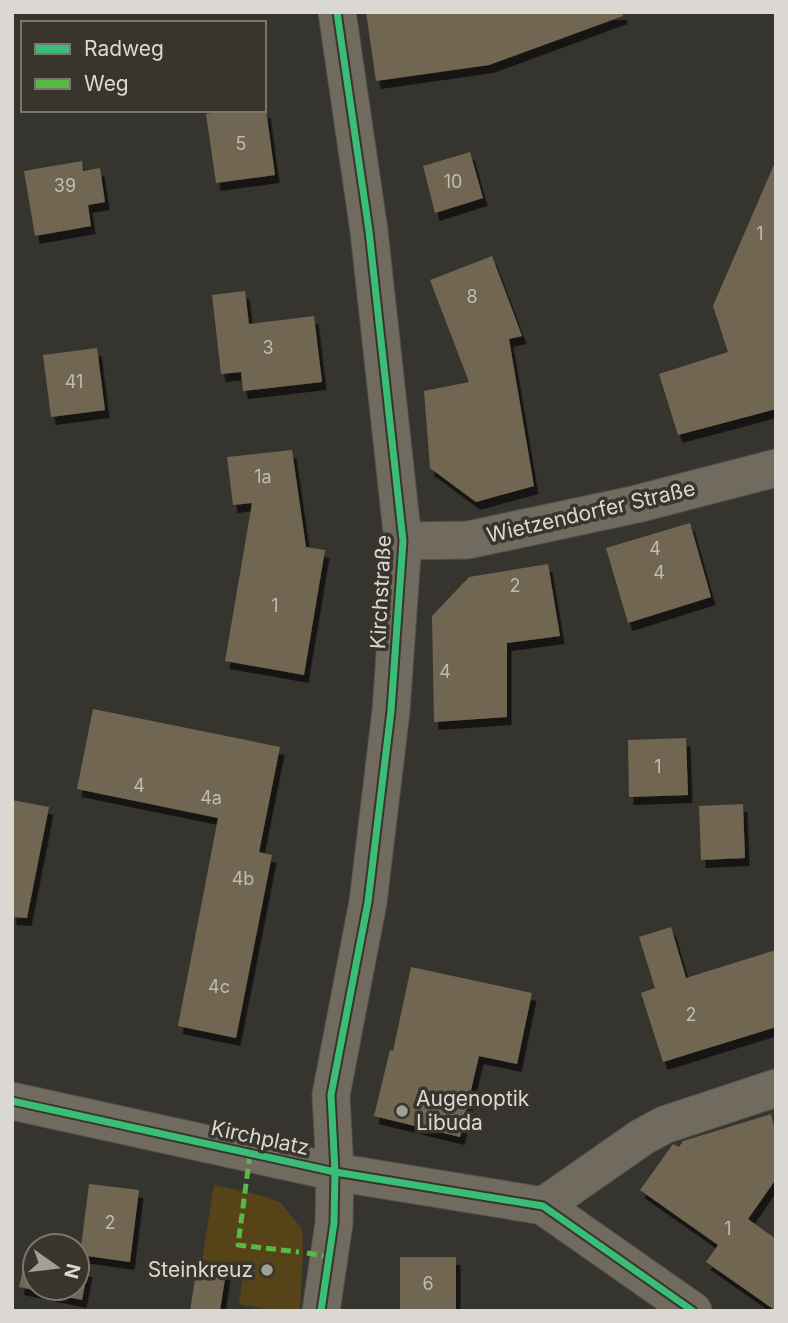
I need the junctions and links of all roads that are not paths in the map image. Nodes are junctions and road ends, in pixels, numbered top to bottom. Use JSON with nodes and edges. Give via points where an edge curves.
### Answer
{"nodes":[{"id":1,"x":337,"y":12,"type":"edge"},
{"id":2,"x":776,"y":468,"type":"edge"},
{"id":3,"x":403,"y":541,"type":"junction"},
{"id":4,"x":776,"y":1088,"type":"edge"},
{"id":5,"x":12,"y":1101,"type":"edge"},
{"id":6,"x":335,"y":1172,"type":"junction"},
{"id":7,"x":543,"y":1206,"type":"junction"},
{"id":8,"x":321,"y":1311,"type":"edge"},
{"id":9,"x":693,"y":1311,"type":"edge"}],
"edges":[{"from":1,"to":3,"type":"street","name":"Kirchstraße","via":[[369,230]]},
{"from":2,"to":3,"type":"street","name":"Wietzendorfer Straße","via":[[468,540]]},
{"from":3,"to":6,"type":"street","name":"Kirchstraße","via":[[391,711],[369,888],[331,1095]]},
{"from":4,"to":7,"type":"street","via":[[664,1125]]},
{"from":5,"to":6,"type":"street","name":"Kirchplatz"},
{"from":6,"to":7,"type":"street","name":"Kirchplatz"},
{"from":6,"to":8,"type":"street","name":"Kirchstraße","via":[[334,1223]]},
{"from":7,"to":9,"type":"street"}]}
